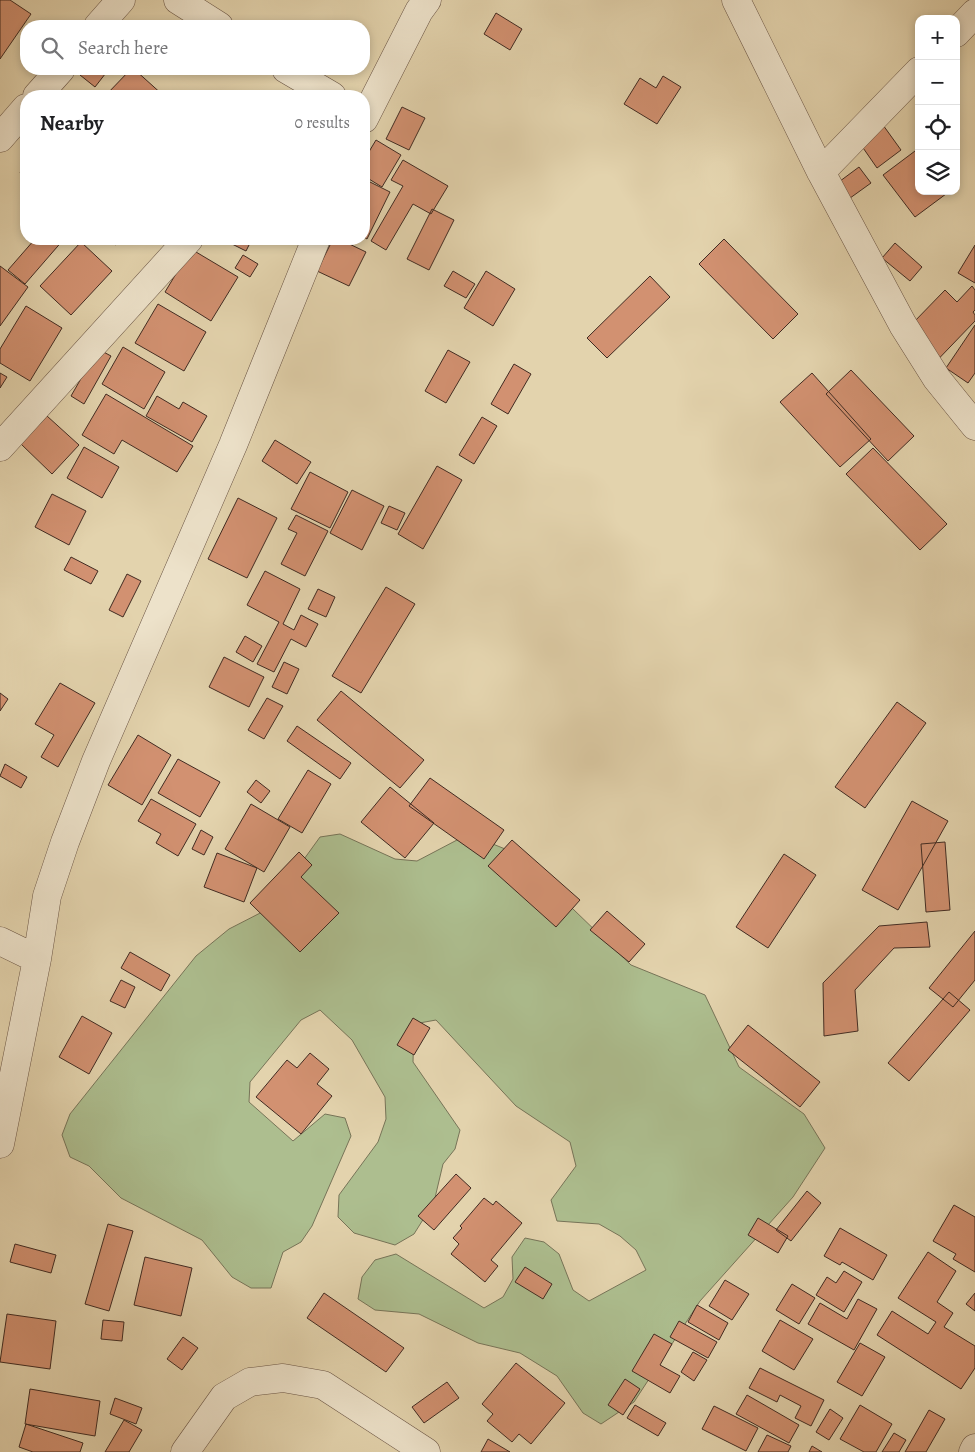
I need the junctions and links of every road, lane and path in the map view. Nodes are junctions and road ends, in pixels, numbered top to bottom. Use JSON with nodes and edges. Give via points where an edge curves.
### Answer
{"nodes":[{"id":1,"x":122,"y":0,"type":"edge"},
{"id":2,"x":178,"y":0,"type":"edge"},
{"id":3,"x":736,"y":0,"type":"edge"},
{"id":4,"x":421,"y":4,"type":"edge"},
{"id":5,"x":975,"y":14,"type":"edge"},
{"id":6,"x":104,"y":20,"type":"edge"},
{"id":7,"x":210,"y":20,"type":"edge"},
{"id":8,"x":960,"y":29,"type":"edge"},
{"id":9,"x":56,"y":75,"type":"edge"},
{"id":10,"x":295,"y":75,"type":"edge"},
{"id":11,"x":915,"y":75,"type":"edge"},
{"id":12,"x":42,"y":90,"type":"edge"},
{"id":13,"x":317,"y":90,"type":"edge"},
{"id":14,"x":370,"y":104,"type":"edge"},
{"id":15,"x":20,"y":115,"type":"edge"},
{"id":16,"x":0,"y":138,"type":"edge"},
{"id":17,"x":821,"y":172,"type":"junction"},
{"id":18,"x":184,"y":245,"type":"edge"},
{"id":19,"x":314,"y":245,"type":"edge"},
{"id":20,"x":975,"y":426,"type":"edge"},
{"id":21,"x":0,"y":447,"type":"edge"},
{"id":22,"x":0,"y":941,"type":"edge"},
{"id":23,"x":37,"y":959,"type":"junction"},
{"id":24,"x":0,"y":1144,"type":"edge"},
{"id":25,"x":975,"y":1448,"type":"edge"},
{"id":26,"x":185,"y":1452,"type":"edge"},
{"id":27,"x":426,"y":1452,"type":"edge"},
{"id":28,"x":973,"y":1452,"type":"edge"}],
"edges":[{"from":1,"to":6,"type":"street"},
{"from":2,"to":7,"type":"street"},
{"from":3,"to":17,"type":"street"},
{"from":4,"to":14,"type":"street"},
{"from":5,"to":8,"type":"street"},
{"from":9,"to":12,"type":"street"},
{"from":10,"to":13,"type":"street"},
{"from":11,"to":17,"type":"street"},
{"from":15,"to":16,"type":"street"},
{"from":17,"to":20,"type":"street","via":[[902,325],[936,380]]},
{"from":18,"to":21,"type":"street"},
{"from":19,"to":23,"type":"street","via":[[233,445],[64,842],[47,896]]},
{"from":22,"to":23,"type":"street"},
{"from":23,"to":24,"type":"street"},
{"from":25,"to":28,"type":"street"},
{"from":26,"to":27,"type":"street","via":[[224,1397],[250,1382],[283,1378],[323,1385]]}]}
